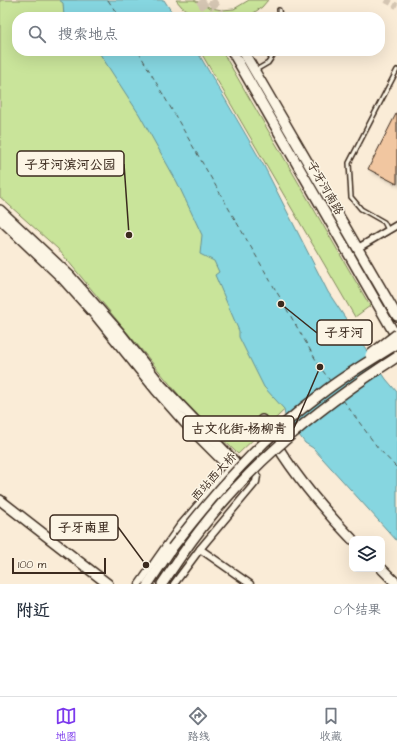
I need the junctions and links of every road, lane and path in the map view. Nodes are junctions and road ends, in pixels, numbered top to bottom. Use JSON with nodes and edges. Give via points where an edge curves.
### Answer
{"nodes":[{"id":1,"x":235,"y":56,"type":"edge"},
{"id":2,"x":246,"y":56,"type":"edge"},
{"id":3,"x":273,"y":56,"type":"edge"},
{"id":4,"x":397,"y":70,"type":"edge"},
{"id":5,"x":254,"y":71,"type":"junction"},
{"id":6,"x":0,"y":210,"type":"edge"},
{"id":7,"x":0,"y":219,"type":"edge"},
{"id":8,"x":397,"y":225,"type":"edge"},
{"id":9,"x":388,"y":231,"type":"junction"},
{"id":10,"x":358,"y":248,"type":"junction"},
{"id":11,"x":384,"y":294,"type":"junction"},
{"id":12,"x":397,"y":306,"type":"edge"},
{"id":13,"x":397,"y":317,"type":"edge"},
{"id":14,"x":388,"y":322,"type":"junction"},
{"id":15,"x":397,"y":334,"type":"edge"},
{"id":16,"x":397,"y":338,"type":"edge"},
{"id":17,"x":397,"y":344,"type":"edge"},
{"id":18,"x":397,"y":357,"type":"edge"},
{"id":19,"x":350,"y":373,"type":"junction"},
{"id":20,"x":262,"y":420,"type":"dead end"},
{"id":21,"x":232,"y":464,"type":"junction"},
{"id":22,"x":0,"y":500,"type":"edge"},
{"id":23,"x":349,"y":536,"type":"edge"},
{"id":24,"x":200,"y":549,"type":"junction"},
{"id":25,"x":385,"y":572,"type":"edge"},
{"id":26,"x":108,"y":584,"type":"edge"},
{"id":27,"x":139,"y":584,"type":"edge"},
{"id":28,"x":148,"y":584,"type":"edge"},
{"id":29,"x":162,"y":584,"type":"edge"},
{"id":30,"x":174,"y":584,"type":"edge"},
{"id":31,"x":250,"y":584,"type":"edge"},
{"id":32,"x":397,"y":584,"type":"edge"}],
"edges":[{"from":1,"to":14,"type":"main road","name":"子牙河南路"},
{"from":2,"to":5,"type":"main road","name":"子牙河南路"},
{"from":3,"to":5,"type":"lane","via":[[268,63]]},
{"from":4,"to":9,"type":"lane","via":[[349,163],[351,197],[361,209],[384,222]]},
{"from":5,"to":10,"type":"main road","name":"子牙河南路"},
{"from":6,"to":21,"type":"main road","via":[[69,275],[161,385]]},
{"from":7,"to":21,"type":"main road","via":[[62,278],[186,424]]},
{"from":8,"to":9,"type":"street"},
{"from":9,"to":10,"type":"street"},
{"from":10,"to":11,"type":"main road","name":"子牙河南路"},
{"from":11,"to":12,"type":"main road"},
{"from":11,"to":13,"type":"main road","name":"子牙河南路"},
{"from":13,"to":14,"type":"street"},
{"from":14,"to":16,"type":"main road","name":"子牙河南路"},
{"from":15,"to":19,"type":"main road","bridge":true},
{"from":17,"to":19,"type":"main road","name":"西站西大桥","bridge":true},
{"from":18,"to":29,"type":"main road","name":"西站西大桥","bridge":true,"via":[[320,410],[268,454],[217,508]]},
{"from":19,"to":28,"type":"main road","name":"西站西大桥","bridge":true,"via":[[299,411],[261,444],[200,511]]},
{"from":20,"to":23,"type":"main road","via":[[291,469]]},
{"from":21,"to":24,"type":"street","via":[[244,462],[257,476],[256,482]]},
{"from":21,"to":27,"type":"street","via":[[179,527]]},
{"from":22,"to":26,"type":"main road"},
{"from":24,"to":30,"type":"street"},
{"from":24,"to":31,"type":"street"},
{"from":25,"to":32,"type":"main road"}]}
